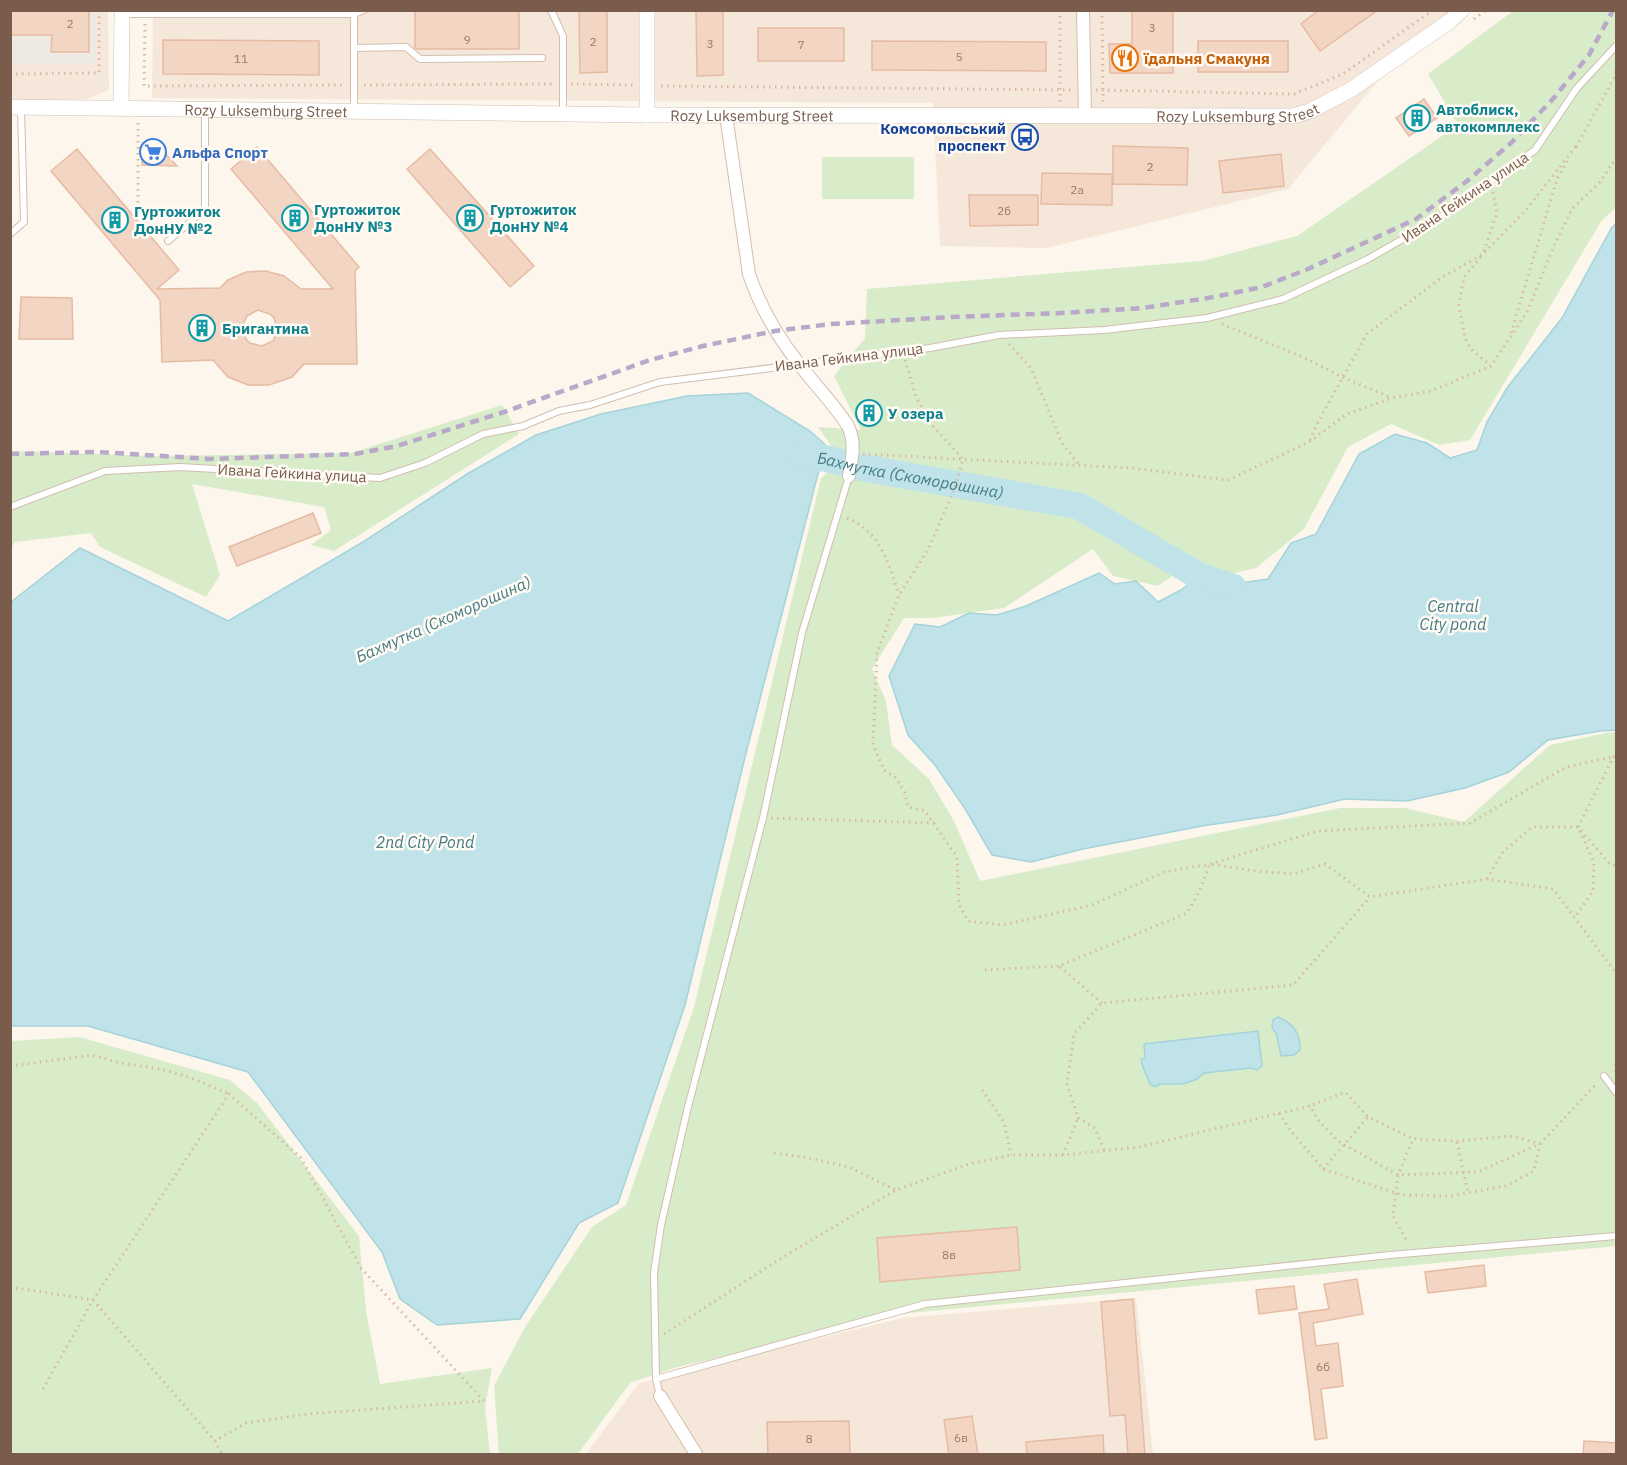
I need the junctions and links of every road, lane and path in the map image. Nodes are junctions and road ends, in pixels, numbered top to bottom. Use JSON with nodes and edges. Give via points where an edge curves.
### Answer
{"nodes":[{"id":1,"x":99,"y":10,"type":"edge"},
{"id":2,"x":364,"y":10,"type":"edge"},
{"id":3,"x":551,"y":10,"type":"edge"},
{"id":4,"x":647,"y":10,"type":"edge"},
{"id":5,"x":1060,"y":10,"type":"edge"},
{"id":6,"x":1083,"y":10,"type":"edge"},
{"id":7,"x":1102,"y":10,"type":"edge"},
{"id":8,"x":1433,"y":10,"type":"edge"},
{"id":9,"x":1462,"y":10,"type":"edge"},
{"id":10,"x":122,"y":12,"type":"edge"},
{"id":11,"x":213,"y":12,"type":"edge"},
{"id":12,"x":145,"y":14,"type":"junction"},
{"id":13,"x":354,"y":14,"type":"junction"},
{"id":14,"x":1617,"y":46,"type":"edge"},
{"id":15,"x":354,"y":48,"type":"junction"},
{"id":16,"x":542,"y":58,"type":"dead end"},
{"id":17,"x":1617,"y":69,"type":"edge"},
{"id":18,"x":10,"y":74,"type":"edge"},
{"id":19,"x":563,"y":84,"type":"junction"},
{"id":20,"x":354,"y":85,"type":"junction"},
{"id":21,"x":647,"y":86,"type":"junction"},
{"id":22,"x":1060,"y":90,"type":"junction"},
{"id":23,"x":1084,"y":90,"type":"junction"},
{"id":24,"x":1103,"y":90,"type":"junction"},
{"id":25,"x":16,"y":107,"type":"edge"},
{"id":26,"x":121,"y":108,"type":"junction"},
{"id":27,"x":205,"y":109,"type":"junction"},
{"id":28,"x":354,"y":111,"type":"junction"},
{"id":29,"x":563,"y":114,"type":"junction"},
{"id":30,"x":647,"y":115,"type":"junction"},
{"id":31,"x":726,"y":115,"type":"junction"},
{"id":32,"x":1061,"y":116,"type":"junction"},
{"id":33,"x":1085,"y":116,"type":"junction"},
{"id":34,"x":1103,"y":116,"type":"junction"},
{"id":35,"x":138,"y":123,"type":"dead end"},
{"id":36,"x":1577,"y":145,"type":"junction"},
{"id":37,"x":1617,"y":158,"type":"edge"},
{"id":38,"x":1491,"y":181,"type":"junction"},
{"id":39,"x":10,"y":234,"type":"edge"},
{"id":40,"x":168,"y":241,"type":"joint"},
{"id":41,"x":1483,"y":255,"type":"junction"},
{"id":42,"x":1207,"y":318,"type":"junction"},
{"id":43,"x":999,"y":334,"type":"junction"},
{"id":44,"x":1510,"y":337,"type":"junction"},
{"id":45,"x":902,"y":351,"type":"junction"},
{"id":46,"x":798,"y":363,"type":"junction"},
{"id":47,"x":1491,"y":366,"type":"junction"},
{"id":48,"x":1342,"y":377,"type":"junction"},
{"id":49,"x":1392,"y":398,"type":"junction"},
{"id":50,"x":1309,"y":442,"type":"junction"},
{"id":51,"x":853,"y":453,"type":"junction"},
{"id":52,"x":963,"y":459,"type":"junction"},
{"id":53,"x":1080,"y":466,"type":"junction"},
{"id":54,"x":849,"y":476,"type":"joint"},
{"id":55,"x":10,"y":507,"type":"edge"},
{"id":56,"x":838,"y":513,"type":"junction"},
{"id":57,"x":899,"y":595,"type":"junction"},
{"id":58,"x":1615,"y":756,"type":"edge"},
{"id":59,"x":763,"y":818,"type":"junction"},
{"id":60,"x":934,"y":823,"type":"junction"},
{"id":61,"x":1578,"y":827,"type":"junction"},
{"id":62,"x":1210,"y":864,"type":"junction"},
{"id":63,"x":1617,"y":866,"type":"edge"},
{"id":64,"x":1487,"y":879,"type":"junction"},
{"id":65,"x":1370,"y":897,"type":"junction"},
{"id":66,"x":1575,"y":917,"type":"junction"},
{"id":67,"x":1059,"y":966,"type":"junction"},
{"id":68,"x":985,"y":970,"type":"dead end"},
{"id":69,"x":1617,"y":973,"type":"edge"},
{"id":70,"x":1102,"y":1003,"type":"junction"},
{"id":71,"x":1617,"y":1062,"type":"edge"},
{"id":72,"x":10,"y":1066,"type":"edge"},
{"id":73,"x":1617,"y":1073,"type":"edge"},
{"id":74,"x":1604,"y":1076,"type":"joint"},
{"id":75,"x":982,"y":1090,"type":"dead end"},
{"id":76,"x":1617,"y":1092,"type":"edge"},
{"id":77,"x":229,"y":1094,"type":"junction"},
{"id":78,"x":1310,"y":1106,"type":"junction"},
{"id":79,"x":1279,"y":1113,"type":"junction"},
{"id":80,"x":1368,"y":1117,"type":"junction"},
{"id":81,"x":1078,"y":1118,"type":"junction"},
{"id":82,"x":1414,"y":1138,"type":"junction"},
{"id":83,"x":1457,"y":1141,"type":"junction"},
{"id":84,"x":1344,"y":1144,"type":"junction"},
{"id":85,"x":1540,"y":1144,"type":"junction"},
{"id":86,"x":1104,"y":1150,"type":"junction"},
{"id":87,"x":774,"y":1153,"type":"dead end"},
{"id":88,"x":1011,"y":1155,"type":"junction"},
{"id":89,"x":1063,"y":1155,"type":"junction"},
{"id":90,"x":1323,"y":1169,"type":"junction"},
{"id":91,"x":1464,"y":1173,"type":"junction"},
{"id":92,"x":1398,"y":1175,"type":"junction"},
{"id":93,"x":896,"y":1190,"type":"junction"},
{"id":94,"x":1397,"y":1193,"type":"junction"},
{"id":95,"x":1468,"y":1193,"type":"junction"},
{"id":96,"x":1617,"y":1236,"type":"edge"},
{"id":97,"x":1406,"y":1239,"type":"dead end"},
{"id":98,"x":10,"y":1287,"type":"edge"},
{"id":99,"x":93,"y":1300,"type":"junction"},
{"id":100,"x":655,"y":1340,"type":"junction"},
{"id":101,"x":656,"y":1379,"type":"junction"},
{"id":102,"x":43,"y":1389,"type":"dead end"},
{"id":103,"x":660,"y":1396,"type":"joint"},
{"id":104,"x":216,"y":1441,"type":"junction"},
{"id":105,"x":222,"y":1455,"type":"edge"},
{"id":106,"x":696,"y":1455,"type":"edge"}],
"edges":[{"from":1,"to":18,"type":"path","via":[[99,73]]},
{"from":2,"to":13,"type":"lane"},
{"from":3,"to":19,"type":"lane","via":[[563,36]]},
{"from":4,"to":21,"type":"street"},
{"from":5,"to":22,"type":"path"},
{"from":6,"to":23,"type":"street"},
{"from":7,"to":24,"type":"path"},
{"from":8,"to":24,"type":"path","via":[[1342,74],[1294,94]]},
{"from":9,"to":34,"type":"street","name":"Rozy Luksemburg Street","via":[[1352,89],[1302,115]]},
{"from":10,"to":12,"type":"lane"},
{"from":10,"to":26,"type":"street"},
{"from":11,"to":12,"type":"lane"},
{"from":11,"to":13,"type":"lane"},
{"from":12,"to":20,"type":"path","via":[[144,86]]},
{"from":13,"to":15,"type":"lane"},
{"from":14,"to":38,"type":"lane","name":"Ивана Гейкина улица","via":[[1577,88],[1534,150]]},
{"from":15,"to":16,"type":"lane","via":[[406,47],[420,59]]},
{"from":15,"to":20,"type":"lane"},
{"from":17,"to":36,"type":"path"},
{"from":19,"to":20,"type":"path"},
{"from":19,"to":21,"type":"path"},
{"from":19,"to":29,"type":"lane"},
{"from":20,"to":28,"type":"lane"},
{"from":21,"to":22,"type":"path"},
{"from":21,"to":30,"type":"street"},
{"from":22,"to":23,"type":"path"},
{"from":22,"to":32,"type":"path"},
{"from":23,"to":24,"type":"path"},
{"from":23,"to":33,"type":"street"},
{"from":24,"to":34,"type":"path"},
{"from":25,"to":26,"type":"street","name":"Rozy Luksemburg Street"},
{"from":25,"to":39,"type":"lane","via":[[24,222]]},
{"from":26,"to":27,"type":"street","name":"Rozy Luksemburg Street"},
{"from":27,"to":28,"type":"street","name":"Rozy Luksemburg Street"},
{"from":27,"to":40,"type":"lane","via":[[205,209]]},
{"from":28,"to":29,"type":"street","name":"Rozy Luksemburg Street"},
{"from":29,"to":30,"type":"street","name":"Rozy Luksemburg Street"},
{"from":30,"to":31,"type":"street","name":"Rozy Luksemburg Street"},
{"from":31,"to":32,"type":"street","name":"Rozy Luksemburg Street"},
{"from":31,"to":46,"type":"street","via":[[749,274],[768,319]]},
{"from":32,"to":33,"type":"street","name":"Rozy Luksemburg Street"},
{"from":33,"to":34,"type":"street","name":"Rozy Luksemburg Street"},
{"from":35,"to":40,"type":"path","via":[[138,205]]},
{"from":36,"to":41,"type":"path","via":[[1526,210]]},
{"from":36,"to":44,"type":"path","via":[[1557,179]]},
{"from":37,"to":44,"type":"path","via":[[1572,210],[1527,312]]},
{"from":38,"to":41,"type":"path","via":[[1497,213]]},
{"from":38,"to":42,"type":"lane","name":"Ивана Гейкина улица","via":[[1436,220],[1368,259],[1283,299]]},
{"from":41,"to":47,"type":"path","via":[[1464,277],[1459,305],[1465,339]]},
{"from":41,"to":48,"type":"path","via":[[1441,279],[1367,334]]},
{"from":42,"to":43,"type":"lane","name":"Ивана Гейкина улица","via":[[1104,330]]},
{"from":42,"to":48,"type":"path"},
{"from":43,"to":45,"type":"lane","name":"Ивана Гейкина улица"},
{"from":43,"to":53,"type":"path","via":[[1031,368],[1062,443]]},
{"from":44,"to":47,"type":"path"},
{"from":45,"to":46,"type":"lane","name":"Ивана Гейкина улица"},
{"from":45,"to":52,"type":"path","via":[[916,397],[933,426]]},
{"from":46,"to":51,"type":"street","via":[[848,426],[853,436]]},
{"from":46,"to":55,"type":"lane","name":"Ивана Гейкина улица","via":[[660,381],[590,405],[559,411],[523,426],[483,434],[425,463],[380,478],[180,467],[105,471]]},
{"from":47,"to":49,"type":"path","via":[[1431,391]]},
{"from":48,"to":49,"type":"path"},
{"from":48,"to":50,"type":"path"},
{"from":49,"to":50,"type":"path","via":[[1347,414]]},
{"from":50,"to":53,"type":"path","via":[[1228,480]]},
{"from":51,"to":52,"type":"path"},
{"from":51,"to":54,"type":"street"},
{"from":52,"to":53,"type":"path"},
{"from":52,"to":57,"type":"path","via":[[928,550]]},
{"from":54,"to":56,"type":"lane"},
{"from":56,"to":57,"type":"path","via":[[860,523],[872,534],[888,562]]},
{"from":56,"to":59,"type":"lane","via":[[802,633]]},
{"from":57,"to":60,"type":"path","via":[[877,653],[873,744],[884,770],[896,778],[908,807],[925,811]]},
{"from":58,"to":61,"type":"path"},
{"from":58,"to":62,"type":"path","via":[[1566,767],[1470,823],[1318,831]]},
{"from":59,"to":60,"type":"path"},
{"from":59,"to":100,"type":"lane","via":[[661,1225],[654,1273]]},
{"from":60,"to":62,"type":"path","via":[[957,857],[959,904],[968,921],[1003,925],[1092,904],[1164,872]]},
{"from":61,"to":63,"type":"path","via":[[1609,863]]},
{"from":61,"to":64,"type":"path","via":[[1532,827],[1503,852]]},
{"from":61,"to":66,"type":"path","via":[[1594,863],[1593,891]]},
{"from":62,"to":65,"type":"path","via":[[1293,874],[1325,864]]},
{"from":62,"to":67,"type":"path","via":[[1186,913]]},
{"from":64,"to":65,"type":"path"},
{"from":64,"to":66,"type":"path","via":[[1553,889]]},
{"from":65,"to":70,"type":"path","via":[[1293,984]]},
{"from":66,"to":69,"type":"path"},
{"from":67,"to":68,"type":"path"},
{"from":67,"to":70,"type":"path"},
{"from":70,"to":81,"type":"path","via":[[1074,1034],[1066,1084]]},
{"from":71,"to":73,"type":"path"},
{"from":72,"to":77,"type":"path","via":[[93,1055],[189,1077]]},
{"from":74,"to":76,"type":"lane"},
{"from":74,"to":85,"type":"path"},
{"from":75,"to":88,"type":"path","via":[[1004,1122]]},
{"from":77,"to":99,"type":"path"},
{"from":77,"to":104,"type":"path","via":[[302,1158],[361,1268],[484,1401],[266,1420],[246,1423]]},
{"from":78,"to":79,"type":"path"},
{"from":78,"to":80,"type":"path","via":[[1345,1092]]},
{"from":78,"to":84,"type":"path","via":[[1319,1121]]},
{"from":79,"to":86,"type":"path","via":[[1138,1147]]},
{"from":79,"to":90,"type":"path"},
{"from":80,"to":82,"type":"path"},
{"from":80,"to":84,"type":"path"},
{"from":81,"to":86,"type":"path","via":[[1095,1128]]},
{"from":81,"to":89,"type":"path"},
{"from":82,"to":83,"type":"path"},
{"from":82,"to":92,"type":"path"},
{"from":83,"to":85,"type":"path","via":[[1512,1136]]},
{"from":83,"to":91,"type":"path"},
{"from":84,"to":90,"type":"path"},
{"from":84,"to":92,"type":"path"},
{"from":85,"to":91,"type":"path","via":[[1478,1172]]},
{"from":85,"to":95,"type":"path","via":[[1534,1171],[1506,1186]]},
{"from":86,"to":89,"type":"path"},
{"from":87,"to":93,"type":"path","via":[[849,1167]]},
{"from":88,"to":89,"type":"path"},
{"from":88,"to":93,"type":"path","via":[[969,1164]]},
{"from":90,"to":94,"type":"path"},
{"from":91,"to":92,"type":"path"},
{"from":91,"to":95,"type":"path"},
{"from":92,"to":94,"type":"path"},
{"from":93,"to":100,"type":"path"},
{"from":94,"to":95,"type":"path"},
{"from":94,"to":97,"type":"path","via":[[1394,1216]]},
{"from":96,"to":101,"type":"lane","via":[[1390,1255],[925,1304]]},
{"from":98,"to":99,"type":"path"},
{"from":99,"to":102,"type":"path"},
{"from":99,"to":104,"type":"path"},
{"from":100,"to":101,"type":"lane"},
{"from":101,"to":103,"type":"lane"},
{"from":103,"to":106,"type":"street"},
{"from":104,"to":105,"type":"path"}]}
